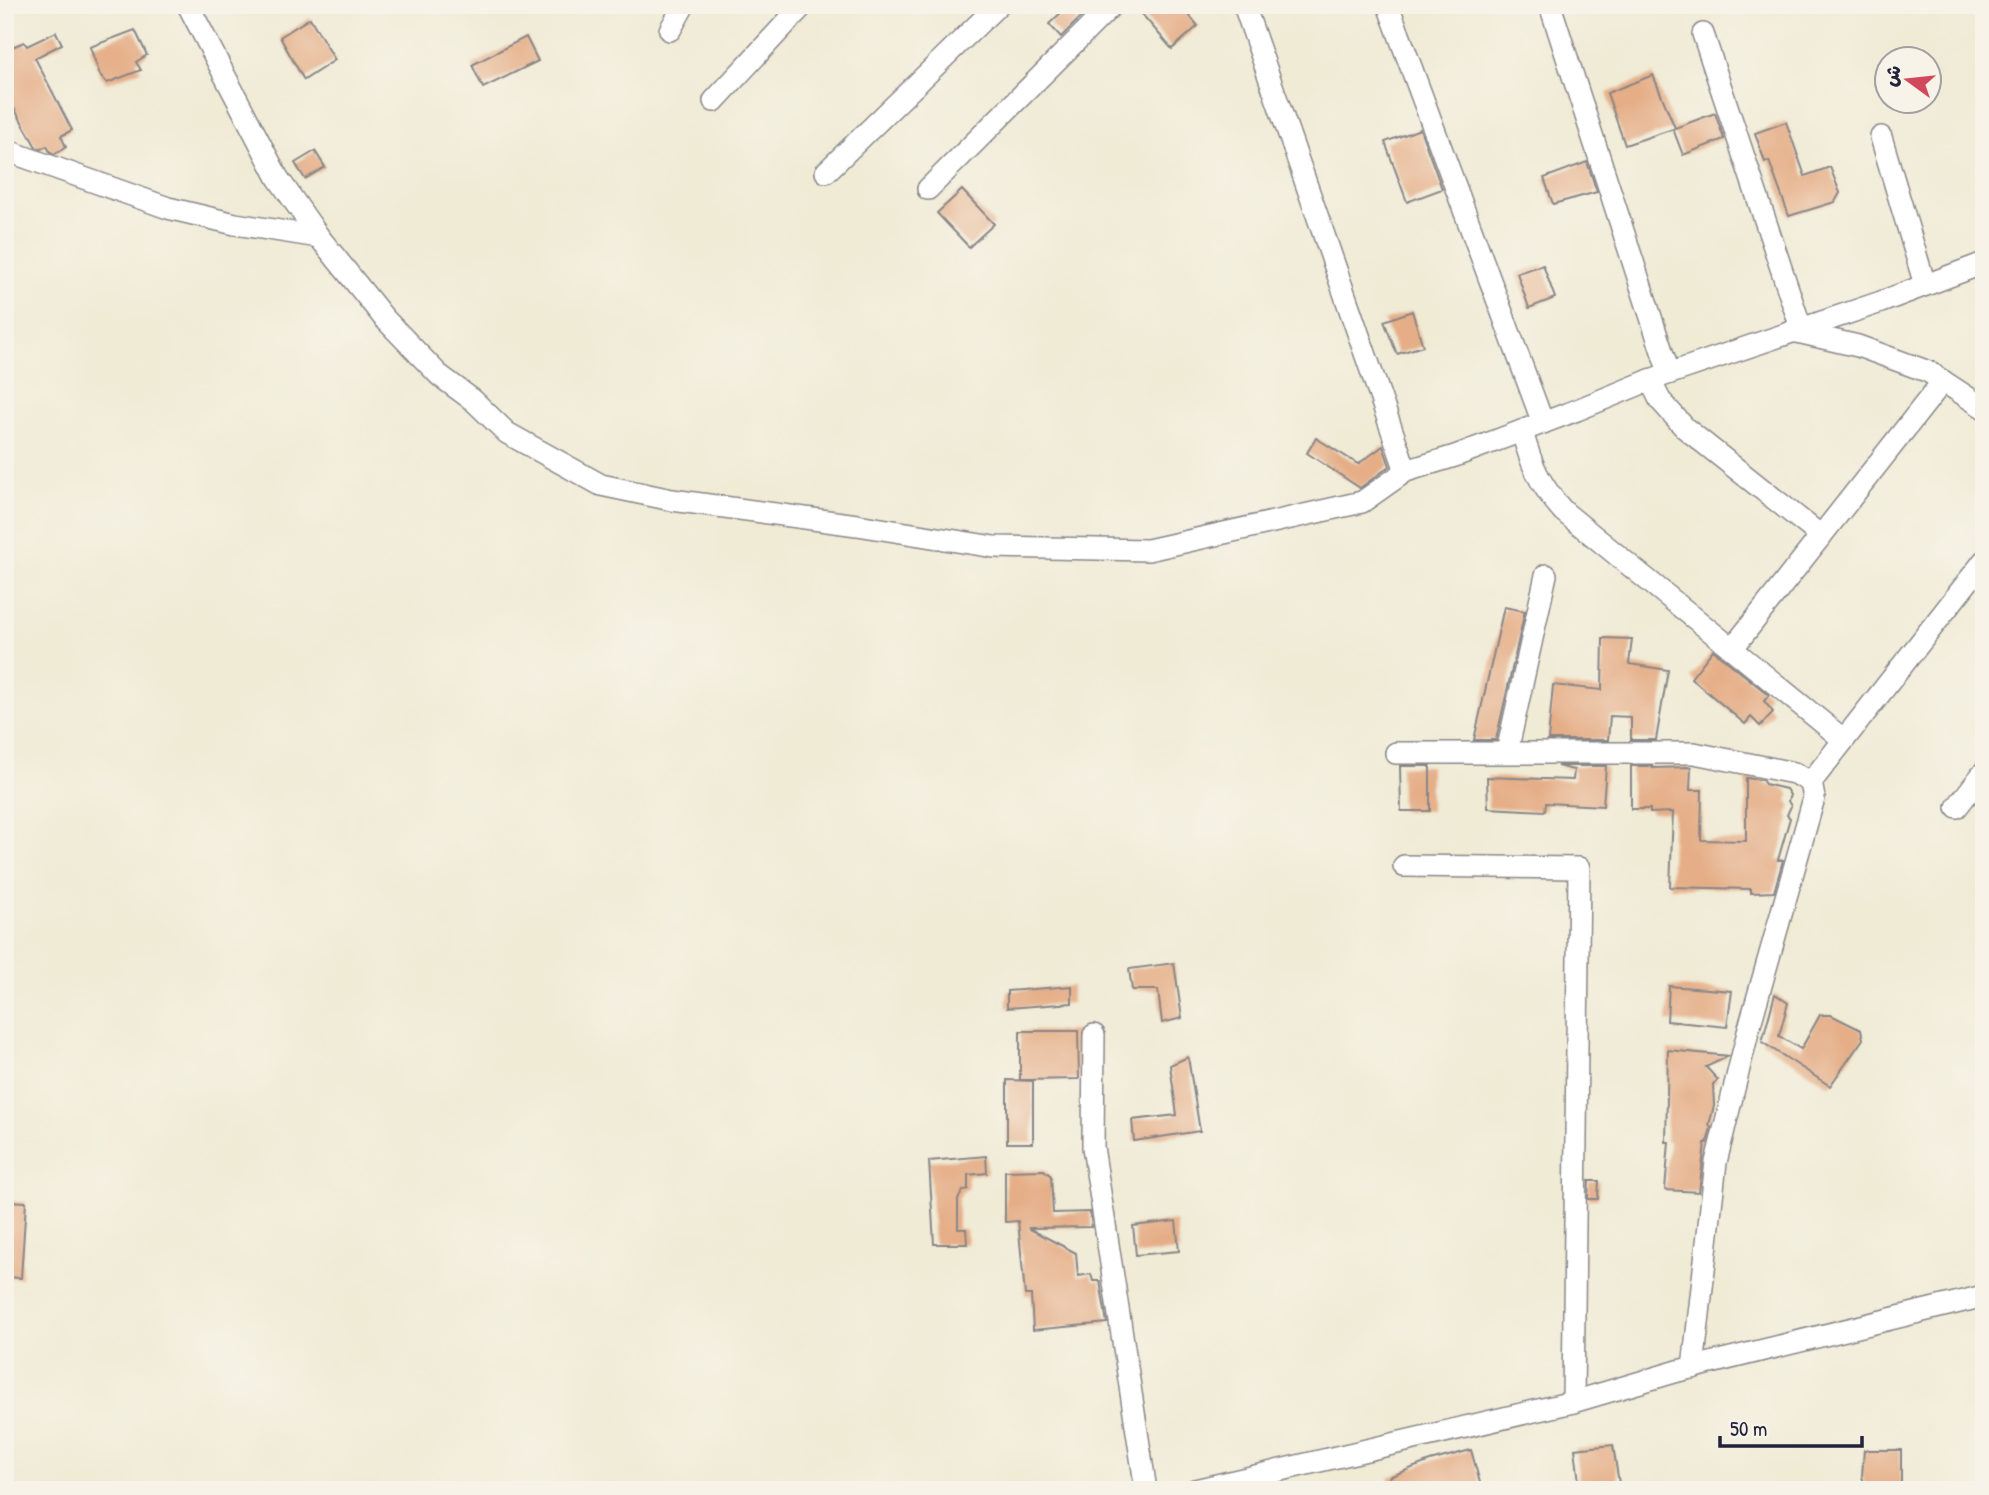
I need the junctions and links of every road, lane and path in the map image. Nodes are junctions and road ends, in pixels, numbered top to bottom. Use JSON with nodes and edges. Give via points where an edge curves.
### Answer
{"nodes":[{"id":1,"x":188,"y":5,"type":"edge"},
{"id":2,"x":684,"y":5,"type":"edge"},
{"id":3,"x":803,"y":5,"type":"edge"},
{"id":4,"x":998,"y":5,"type":"edge"},
{"id":5,"x":1112,"y":5,"type":"edge"},
{"id":6,"x":1244,"y":5,"type":"edge"},
{"id":7,"x":1388,"y":5,"type":"edge"},
{"id":8,"x":1550,"y":5,"type":"edge"},
{"id":9,"x":670,"y":30,"type":"dead end"},
{"id":10,"x":1703,"y":34,"type":"dead end"},
{"id":11,"x":714,"y":101,"type":"dead end"},
{"id":12,"x":1881,"y":137,"type":"dead end"},
{"id":13,"x":5,"y":150,"type":"edge"},
{"id":14,"x":826,"y":172,"type":"dead end"},
{"id":15,"x":928,"y":189,"type":"dead end"},
{"id":16,"x":318,"y":237,"type":"junction"},
{"id":17,"x":1984,"y":263,"type":"edge"},
{"id":18,"x":1925,"y":285,"type":"junction"},
{"id":19,"x":1796,"y":329,"type":"junction"},
{"id":20,"x":1659,"y":376,"type":"junction"},
{"id":21,"x":1943,"y":381,"type":"junction"},
{"id":22,"x":1984,"y":408,"type":"edge"},
{"id":23,"x":1542,"y":423,"type":"junction"},
{"id":24,"x":1522,"y":431,"type":"junction"},
{"id":25,"x":1406,"y":471,"type":"junction"},
{"id":26,"x":1821,"y":536,"type":"junction"},
{"id":27,"x":1984,"y":561,"type":"edge"},
{"id":28,"x":1546,"y":575,"type":"dead end"},
{"id":29,"x":1732,"y":649,"type":"junction"},
{"id":30,"x":1844,"y":740,"type":"junction"},
{"id":31,"x":1507,"y":752,"type":"junction"},
{"id":32,"x":1396,"y":753,"type":"dead end"},
{"id":33,"x":1984,"y":772,"type":"edge"},
{"id":34,"x":1811,"y":782,"type":"junction"},
{"id":35,"x":1957,"y":807,"type":"dead end"},
{"id":36,"x":1404,"y":866,"type":"dead end"},
{"id":37,"x":1094,"y":1035,"type":"dead end"},
{"id":38,"x":1984,"y":1296,"type":"edge"},
{"id":39,"x":1693,"y":1367,"type":"junction"},
{"id":40,"x":1573,"y":1402,"type":"junction"},
{"id":41,"x":1146,"y":1490,"type":"edge"},
{"id":42,"x":1195,"y":1490,"type":"edge"}],
"edges":[{"from":1,"to":16,"type":"street","via":[[278,178]]},
{"from":2,"to":9,"type":"street"},
{"from":3,"to":11,"type":"street"},
{"from":4,"to":14,"type":"street"},
{"from":5,"to":15,"type":"street"},
{"from":6,"to":25,"type":"street"},
{"from":7,"to":23,"type":"street"},
{"from":8,"to":20,"type":"street"},
{"from":10,"to":19,"type":"street"},
{"from":12,"to":18,"type":"street"},
{"from":13,"to":16,"type":"street","via":[[168,208]]},
{"from":16,"to":25,"type":"street","via":[[439,376],[507,433],[601,485],[673,500],[994,547],[1149,550],[1362,502]]},
{"from":17,"to":18,"type":"street"},
{"from":18,"to":19,"type":"street"},
{"from":19,"to":20,"type":"street"},
{"from":19,"to":21,"type":"street","via":[[1858,346]]},
{"from":20,"to":23,"type":"street"},
{"from":20,"to":26,"type":"street","via":[[1660,400],[1685,428]]},
{"from":21,"to":22,"type":"street"},
{"from":21,"to":26,"type":"street"},
{"from":23,"to":24,"type":"street"},
{"from":24,"to":25,"type":"street"},
{"from":24,"to":29,"type":"street","via":[[1530,462],[1545,491],[1563,511]]},
{"from":26,"to":29,"type":"street"},
{"from":27,"to":30,"type":"street"},
{"from":28,"to":31,"type":"street"},
{"from":29,"to":30,"type":"street"},
{"from":30,"to":34,"type":"street"},
{"from":31,"to":32,"type":"street"},
{"from":31,"to":34,"type":"street","via":[[1694,753],[1794,772]]},
{"from":33,"to":35,"type":"street"},
{"from":34,"to":39,"type":"street","via":[[1814,798],[1716,1162]]},
{"from":36,"to":40,"type":"street","via":[[1579,868]]},
{"from":37,"to":41,"type":"street","via":[[1093,1147]]},
{"from":38,"to":39,"type":"street"},
{"from":39,"to":40,"type":"street"},
{"from":40,"to":42,"type":"street"}]}
